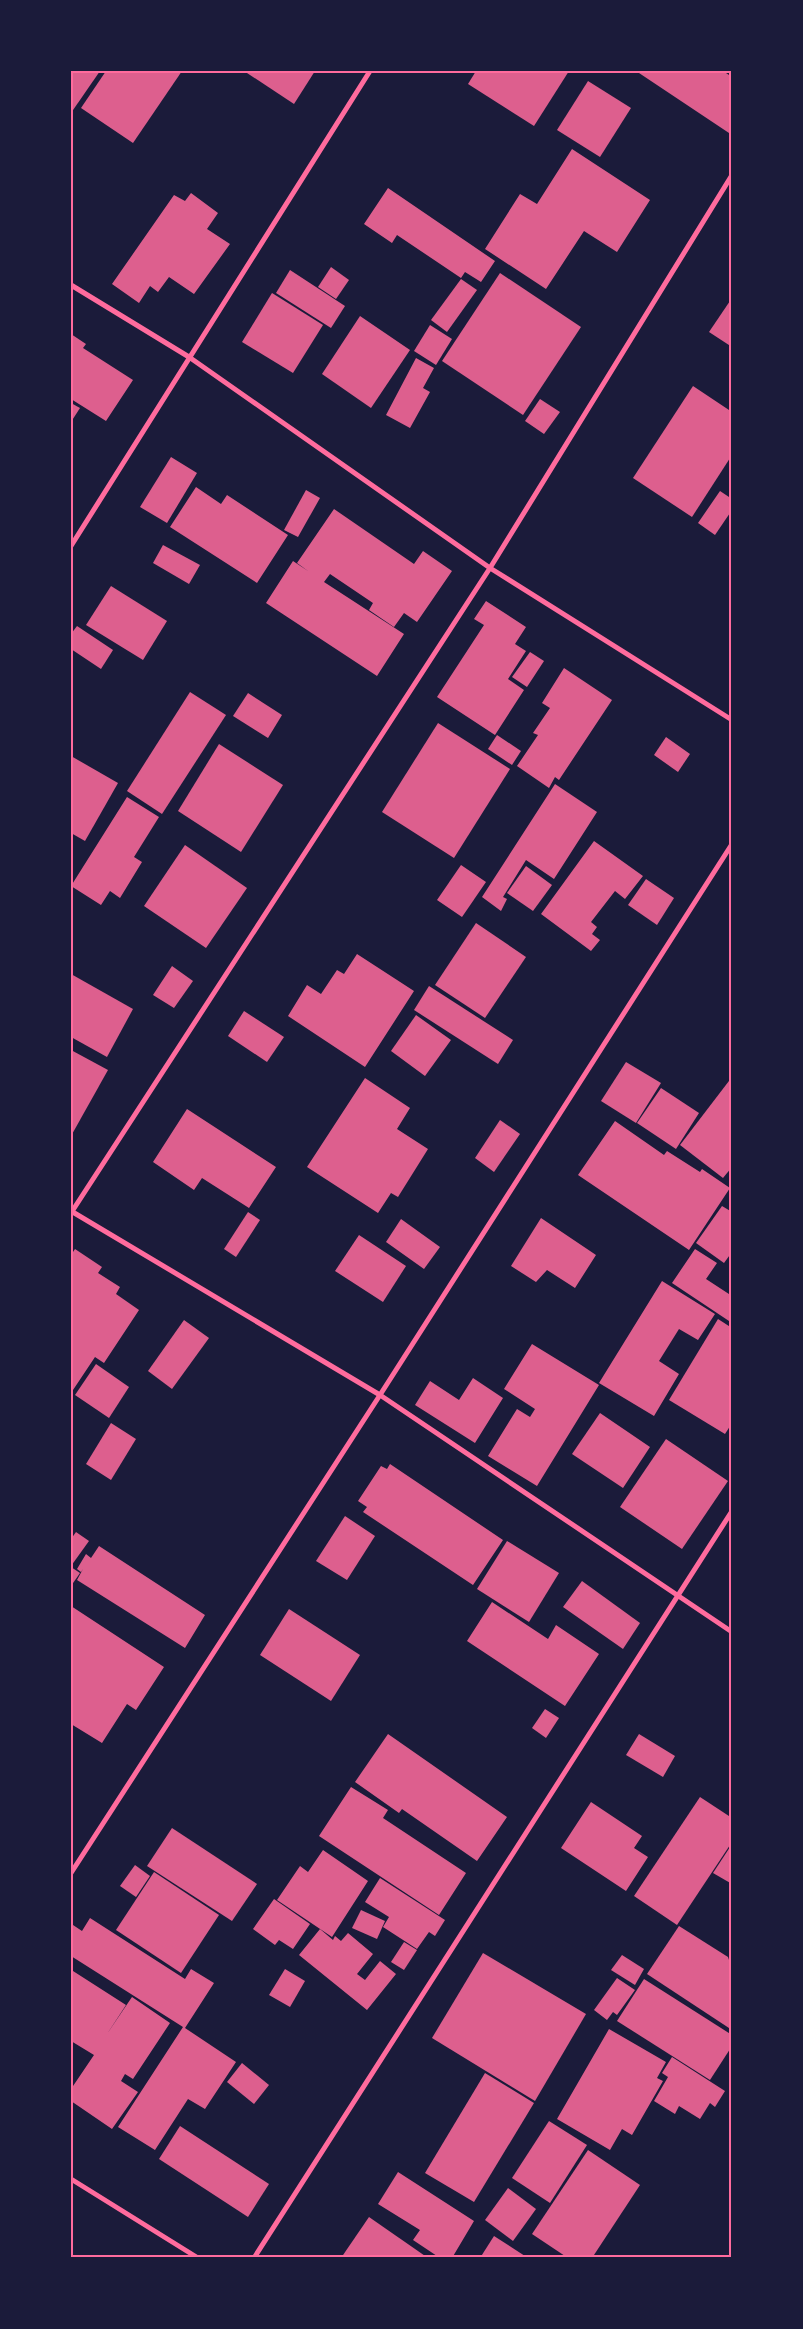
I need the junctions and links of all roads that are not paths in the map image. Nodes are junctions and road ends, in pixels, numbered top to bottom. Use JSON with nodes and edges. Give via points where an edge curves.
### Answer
{"nodes":[{"id":1,"x":370,"y":71,"type":"edge"},
{"id":2,"x":732,"y":175,"type":"edge"},
{"id":3,"x":71,"y":285,"type":"edge"},
{"id":4,"x":189,"y":356,"type":"junction"},
{"id":5,"x":71,"y":546,"type":"edge"},
{"id":6,"x":490,"y":568,"type":"junction"},
{"id":7,"x":732,"y":720,"type":"edge"},
{"id":8,"x":732,"y":844,"type":"edge"},
{"id":9,"x":72,"y":1212,"type":"edge"},
{"id":10,"x":380,"y":1395,"type":"junction"},
{"id":11,"x":732,"y":1511,"type":"edge"},
{"id":12,"x":677,"y":1597,"type":"junction"},
{"id":13,"x":732,"y":1632,"type":"edge"},
{"id":14,"x":71,"y":1873,"type":"edge"},
{"id":15,"x":71,"y":2179,"type":"edge"},
{"id":16,"x":198,"y":2258,"type":"edge"},
{"id":17,"x":254,"y":2258,"type":"edge"}],
"edges":[{"from":1,"to":4,"type":"street"},
{"from":2,"to":6,"type":"street"},
{"from":3,"to":4,"type":"street"},
{"from":4,"to":5,"type":"street"},
{"from":4,"to":6,"type":"street"},
{"from":6,"to":7,"type":"street"},
{"from":6,"to":9,"type":"street"},
{"from":8,"to":10,"type":"street"},
{"from":9,"to":10,"type":"street"},
{"from":10,"to":12,"type":"street"},
{"from":10,"to":14,"type":"street"},
{"from":11,"to":12,"type":"street"},
{"from":12,"to":13,"type":"street"},
{"from":12,"to":17,"type":"street"},
{"from":15,"to":16,"type":"street"}]}
